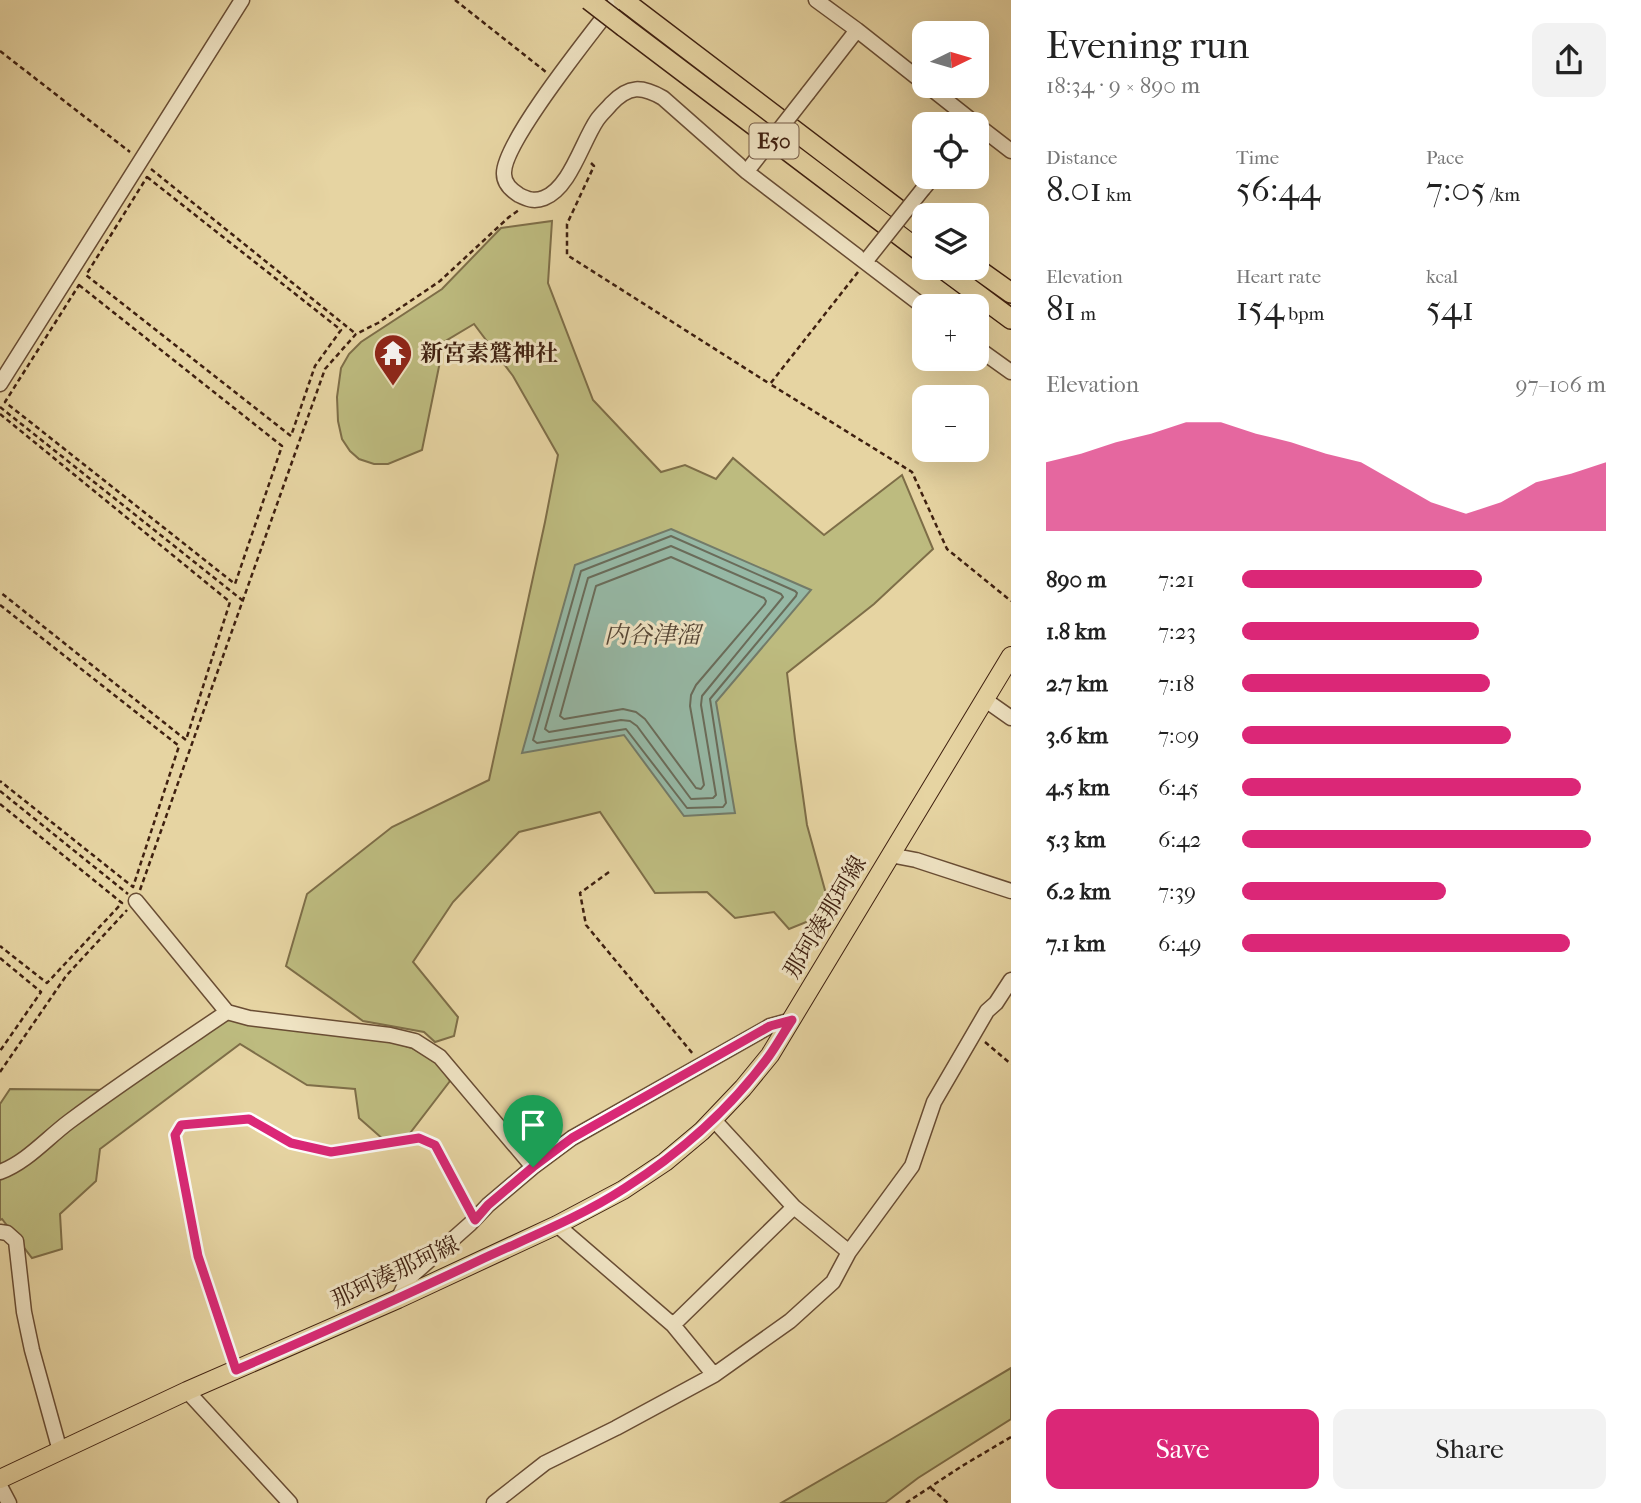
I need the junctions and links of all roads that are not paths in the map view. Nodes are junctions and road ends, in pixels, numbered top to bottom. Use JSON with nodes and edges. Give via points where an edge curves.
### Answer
{"nodes":[{"id":1,"x":242,"y":0,"type":"edge"},
{"id":2,"x":589,"y":0,"type":"edge"},
{"id":3,"x":617,"y":0,"type":"edge"},
{"id":4,"x":816,"y":0,"type":"edge"},
{"id":5,"x":630,"y":5,"type":"edge"},
{"id":6,"x":857,"y":30,"type":"junction"},
{"id":7,"x":912,"y":73,"type":"edge"},
{"id":8,"x":944,"y":98,"type":"edge"},
{"id":9,"x":961,"y":112,"type":"edge"},
{"id":10,"x":989,"y":134,"type":"edge"},
{"id":11,"x":1011,"y":151,"type":"edge"},
{"id":12,"x":749,"y":169,"type":"junction"},
{"id":13,"x":923,"y":189,"type":"edge"},
{"id":14,"x":912,"y":220,"type":"edge"},
{"id":15,"x":912,"y":245,"type":"edge"},
{"id":16,"x":867,"y":260,"type":"junction"},
{"id":17,"x":989,"y":277,"type":"edge"},
{"id":18,"x":958,"y":280,"type":"edge"},
{"id":19,"x":1011,"y":293,"type":"edge"},
{"id":20,"x":912,"y":297,"type":"edge"},
{"id":21,"x":1011,"y":319,"type":"edge"},
{"id":22,"x":989,"y":356,"type":"edge"},
{"id":23,"x":1011,"y":372,"type":"edge"},
{"id":24,"x":0,"y":384,"type":"edge"},
{"id":25,"x":1011,"y":656,"type":"edge"},
{"id":26,"x":984,"y":699,"type":"junction"},
{"id":27,"x":1011,"y":718,"type":"edge"},
{"id":28,"x":890,"y":855,"type":"junction"},
{"id":29,"x":1011,"y":891,"type":"edge"},
{"id":30,"x":136,"y":901,"type":"road end"},
{"id":31,"x":1011,"y":980,"type":"edge"},
{"id":32,"x":226,"y":1012,"type":"junction"},
{"id":33,"x":792,"y":1020,"type":"junction"},
{"id":34,"x":713,"y":1119,"type":"junction"},
{"id":35,"x":533,"y":1167,"type":"junction"},
{"id":36,"x":0,"y":1172,"type":"edge"},
{"id":37,"x":793,"y":1208,"type":"junction"},
{"id":38,"x":557,"y":1225,"type":"junction"},
{"id":39,"x":0,"y":1232,"type":"edge"},
{"id":40,"x":849,"y":1252,"type":"junction"},
{"id":41,"x":398,"y":1299,"type":"junction"},
{"id":42,"x":673,"y":1325,"type":"junction"},
{"id":43,"x":714,"y":1375,"type":"junction"},
{"id":44,"x":187,"y":1391,"type":"junction"},
{"id":45,"x":60,"y":1451,"type":"junction"},
{"id":46,"x":0,"y":1479,"type":"edge"},
{"id":47,"x":0,"y":1486,"type":"edge"},
{"id":48,"x":9,"y":1503,"type":"edge"},
{"id":49,"x":290,"y":1503,"type":"edge"},
{"id":50,"x":494,"y":1503,"type":"edge"}],
"edges":[{"from":1,"to":24,"type":"street"},
{"from":2,"to":15,"type":"highway","number":"E50","bridge":true},
{"from":3,"to":12,"type":"street","via":[[527,123],[507,159],[506,183],[528,200],[553,193],[597,119],[630,89],[663,98]]},
{"from":4,"to":6,"type":"street"},
{"from":5,"to":14,"type":"highway","number":"E50"},
{"from":6,"to":7,"type":"street"},
{"from":6,"to":12,"type":"street","bridge":true},
{"from":8,"to":9,"type":"street"},
{"from":10,"to":11,"type":"street"},
{"from":12,"to":16,"type":"street"},
{"from":13,"to":16,"type":"street","bridge":true},
{"from":16,"to":20,"type":"street"},
{"from":17,"to":19,"type":"highway"},
{"from":18,"to":21,"type":"highway"},
{"from":22,"to":23,"type":"street"},
{"from":25,"to":26,"type":"main road","name":"那珂湊那珂線"},
{"from":26,"to":27,"type":"street"},
{"from":26,"to":28,"type":"main road","name":"那珂湊那珂線"},
{"from":28,"to":29,"type":"street"},
{"from":28,"to":33,"type":"main road","name":"那珂湊那珂線"},
{"from":30,"to":32,"type":"street"},
{"from":31,"to":40,"type":"street","via":[[987,1011],[934,1102],[912,1166]]},
{"from":32,"to":35,"type":"street","via":[[415,1041],[440,1057]]},
{"from":32,"to":36,"type":"street","via":[[80,1113],[12,1168]]},
{"from":33,"to":34,"type":"main road","name":"那珂湊那珂線","via":[[770,1055]]},
{"from":33,"to":35,"type":"street","via":[[770,1026],[572,1138]]},
{"from":34,"to":37,"type":"street"},
{"from":34,"to":38,"type":"main road","name":"那珂湊那珂線","via":[[623,1190]]},
{"from":35,"to":41,"type":"street","via":[[408,1279]]},
{"from":37,"to":40,"type":"street"},
{"from":37,"to":42,"type":"street"},
{"from":38,"to":41,"type":"main road","name":"那珂湊那珂線"},
{"from":38,"to":42,"type":"street"},
{"from":39,"to":45,"type":"street","via":[[16,1241],[24,1312]]},
{"from":40,"to":43,"type":"street","via":[[832,1282],[790,1321]]},
{"from":41,"to":44,"type":"main road","name":"那珂湊那珂線"},
{"from":42,"to":43,"type":"street"},
{"from":43,"to":50,"type":"street","via":[[545,1463]]},
{"from":44,"to":45,"type":"main road","name":"那珂湊那珂線"},
{"from":44,"to":49,"type":"street"},
{"from":45,"to":46,"type":"main road","name":"那珂湊那珂線"},
{"from":47,"to":48,"type":"street"}]}
